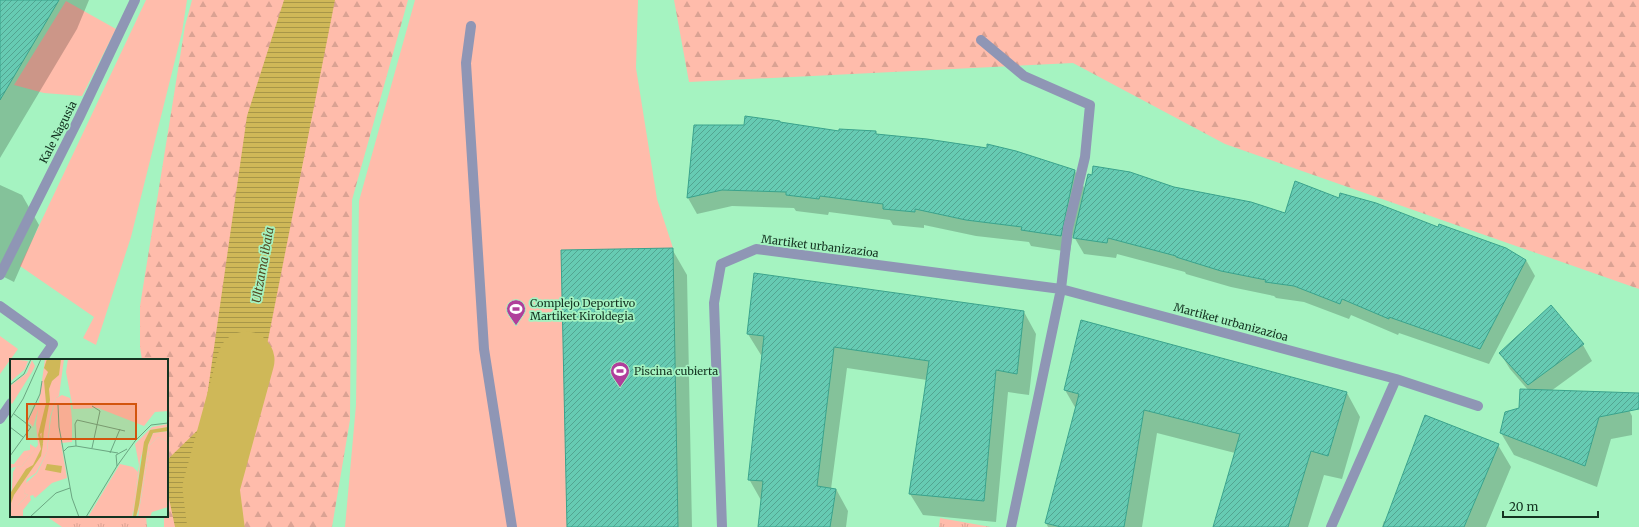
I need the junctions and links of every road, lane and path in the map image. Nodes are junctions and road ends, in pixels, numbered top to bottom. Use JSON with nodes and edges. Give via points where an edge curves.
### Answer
{"nodes":[{"id":1,"x":135,"y":0,"type":"edge"},
{"id":2,"x":471,"y":26,"type":"dead end"},
{"id":3,"x":981,"y":40,"type":"dead end"},
{"id":4,"x":0,"y":274,"type":"edge"},
{"id":5,"x":1061,"y":288,"type":"junction"},
{"id":6,"x":0,"y":306,"type":"edge"},
{"id":7,"x":43,"y":359,"type":"edge"},
{"id":8,"x":1396,"y":379,"type":"junction"},
{"id":9,"x":10,"y":404,"type":"edge"},
{"id":10,"x":1478,"y":406,"type":"dead end"},
{"id":11,"x":0,"y":419,"type":"edge"},
{"id":12,"x":512,"y":527,"type":"edge"},
{"id":13,"x":722,"y":527,"type":"edge"},
{"id":14,"x":1012,"y":527,"type":"edge"},
{"id":15,"x":1331,"y":527,"type":"edge"}],
"edges":[{"from":1,"to":4,"type":"street","name":"Kale Nagusia"},
{"from":2,"to":12,"type":"street","via":[[466,63],[484,349]]},
{"from":3,"to":5,"type":"street","via":[[1024,76],[1090,105],[1086,157],[1068,228]]},
{"from":5,"to":8,"type":"street","name":"Martiket urbanizazioa"},
{"from":5,"to":13,"type":"street","name":"Martiket urbanizazioa","via":[[756,250],[721,264],[714,303]]},
{"from":5,"to":14,"type":"street"},
{"from":6,"to":7,"type":"street","via":[[53,344]]},
{"from":8,"to":10,"type":"street","name":"Martiket urbanizazioa"},
{"from":8,"to":15,"type":"street"},
{"from":9,"to":11,"type":"street"}]}
